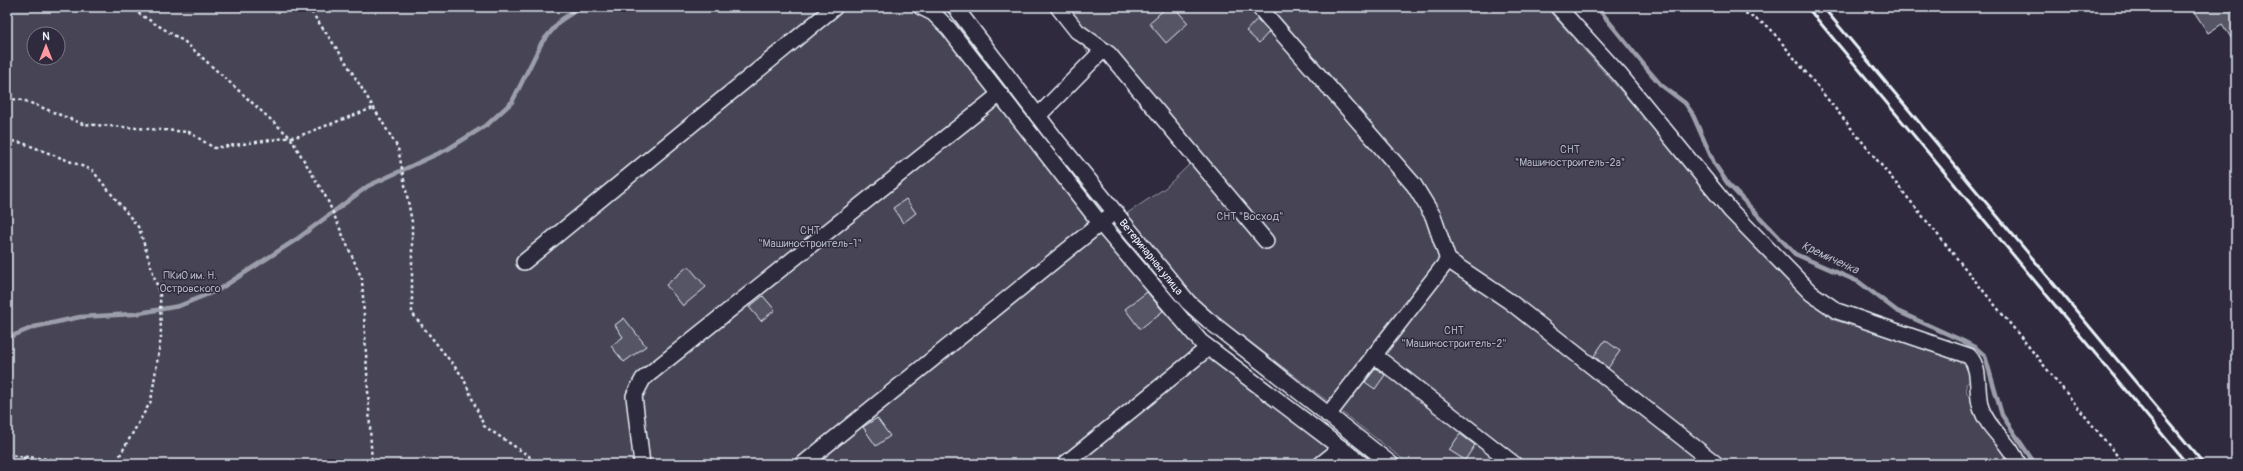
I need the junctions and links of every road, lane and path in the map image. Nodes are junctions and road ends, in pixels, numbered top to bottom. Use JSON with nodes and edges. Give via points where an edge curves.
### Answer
{"nodes":[{"id":1,"x":128,"y":7,"type":"edge"},
{"id":2,"x":308,"y":7,"type":"edge"},
{"id":3,"x":834,"y":7,"type":"edge"},
{"id":4,"x":921,"y":7,"type":"edge"},
{"id":5,"x":955,"y":7,"type":"edge"},
{"id":6,"x":1058,"y":7,"type":"edge"},
{"id":7,"x":1259,"y":7,"type":"edge"},
{"id":8,"x":1558,"y":7,"type":"edge"},
{"id":9,"x":1735,"y":7,"type":"edge"},
{"id":10,"x":1103,"y":50,"type":"junction"},
{"id":11,"x":1000,"y":94,"type":"junction"},
{"id":12,"x":7,"y":99,"type":"edge"},
{"id":13,"x":373,"y":108,"type":"junction"},
{"id":14,"x":1038,"y":116,"type":"junction"},
{"id":15,"x":290,"y":137,"type":"junction"},
{"id":16,"x":7,"y":140,"type":"edge"},
{"id":17,"x":1114,"y":212,"type":"junction"},
{"id":18,"x":1100,"y":223,"type":"junction"},
{"id":19,"x":1266,"y":241,"type":"dead end"},
{"id":20,"x":1448,"y":260,"type":"junction"},
{"id":21,"x":524,"y":262,"type":"dead end"},
{"id":22,"x":1208,"y":348,"type":"junction"},
{"id":23,"x":1374,"y":355,"type":"junction"},
{"id":24,"x":1328,"y":415,"type":"junction"},
{"id":25,"x":1341,"y":448,"type":"junction"},
{"id":26,"x":7,"y":455,"type":"edge"},
{"id":27,"x":23,"y":457,"type":"junction"},
{"id":28,"x":31,"y":464,"type":"edge"},
{"id":29,"x":99,"y":464,"type":"edge"},
{"id":30,"x":115,"y":464,"type":"edge"},
{"id":31,"x":372,"y":464,"type":"edge"},
{"id":32,"x":533,"y":464,"type":"edge"},
{"id":33,"x":642,"y":464,"type":"edge"},
{"id":34,"x":803,"y":464,"type":"edge"},
{"id":35,"x":1066,"y":464,"type":"edge"},
{"id":36,"x":1322,"y":464,"type":"edge"},
{"id":37,"x":1362,"y":464,"type":"edge"},
{"id":38,"x":1391,"y":464,"type":"edge"},
{"id":39,"x":1514,"y":464,"type":"edge"},
{"id":40,"x":1716,"y":464,"type":"edge"},
{"id":41,"x":2018,"y":464,"type":"edge"},
{"id":42,"x":2124,"y":464,"type":"edge"}],
"edges":[{"from":1,"to":15,"type":"path","via":[[185,42]]},
{"from":2,"to":13,"type":"path","via":[[344,59]]},
{"from":3,"to":21,"type":"street"},
{"from":4,"to":11,"type":"street","via":[[941,20]]},
{"from":5,"to":14,"type":"street","name":"Ветеринарная улица"},
{"from":6,"to":10,"type":"street","via":[[1077,31]]},
{"from":7,"to":20,"type":"street","via":[[1414,185],[1433,216]]},
{"from":8,"to":41,"type":"street","via":[[1619,74],[1731,211],[1811,293],[1837,311],[1969,356],[1975,362],[1980,408]]},
{"from":9,"to":42,"type":"path","via":[[1769,27]]},
{"from":10,"to":14,"type":"street"},
{"from":10,"to":19,"type":"street"},
{"from":11,"to":18,"type":"street"},
{"from":11,"to":33,"type":"street","via":[[643,379],[634,396]]},
{"from":12,"to":15,"type":"path","via":[[23,100],[83,124],[189,132],[214,148]]},
{"from":13,"to":15,"type":"path"},
{"from":13,"to":32,"type":"path","via":[[398,148],[412,222],[412,313],[463,378],[484,426],[529,456]]},
{"from":14,"to":17,"type":"street","name":"Ветеринарная улица"},
{"from":15,"to":31,"type":"path","via":[[327,199],[362,278]]},
{"from":16,"to":30,"type":"path","via":[[23,143],[92,170],[139,228],[160,295],[161,337],[151,401]]},
{"from":17,"to":18,"type":"street"},
{"from":17,"to":24,"type":"street","name":"Ветеринарная улица","via":[[1188,302]]},
{"from":18,"to":22,"type":"street"},
{"from":18,"to":34,"type":"street"},
{"from":20,"to":23,"type":"street"},
{"from":20,"to":40,"type":"street","via":[[1509,301]]},
{"from":22,"to":25,"type":"street"},
{"from":22,"to":35,"type":"street"},
{"from":23,"to":24,"type":"street"},
{"from":23,"to":39,"type":"street"},
{"from":24,"to":38,"type":"street","name":"Ветеринарная улица"},
{"from":25,"to":36,"type":"street"},
{"from":25,"to":37,"type":"street"},
{"from":26,"to":27,"type":"path"},
{"from":27,"to":28,"type":"path"},
{"from":27,"to":29,"type":"path"}]}
